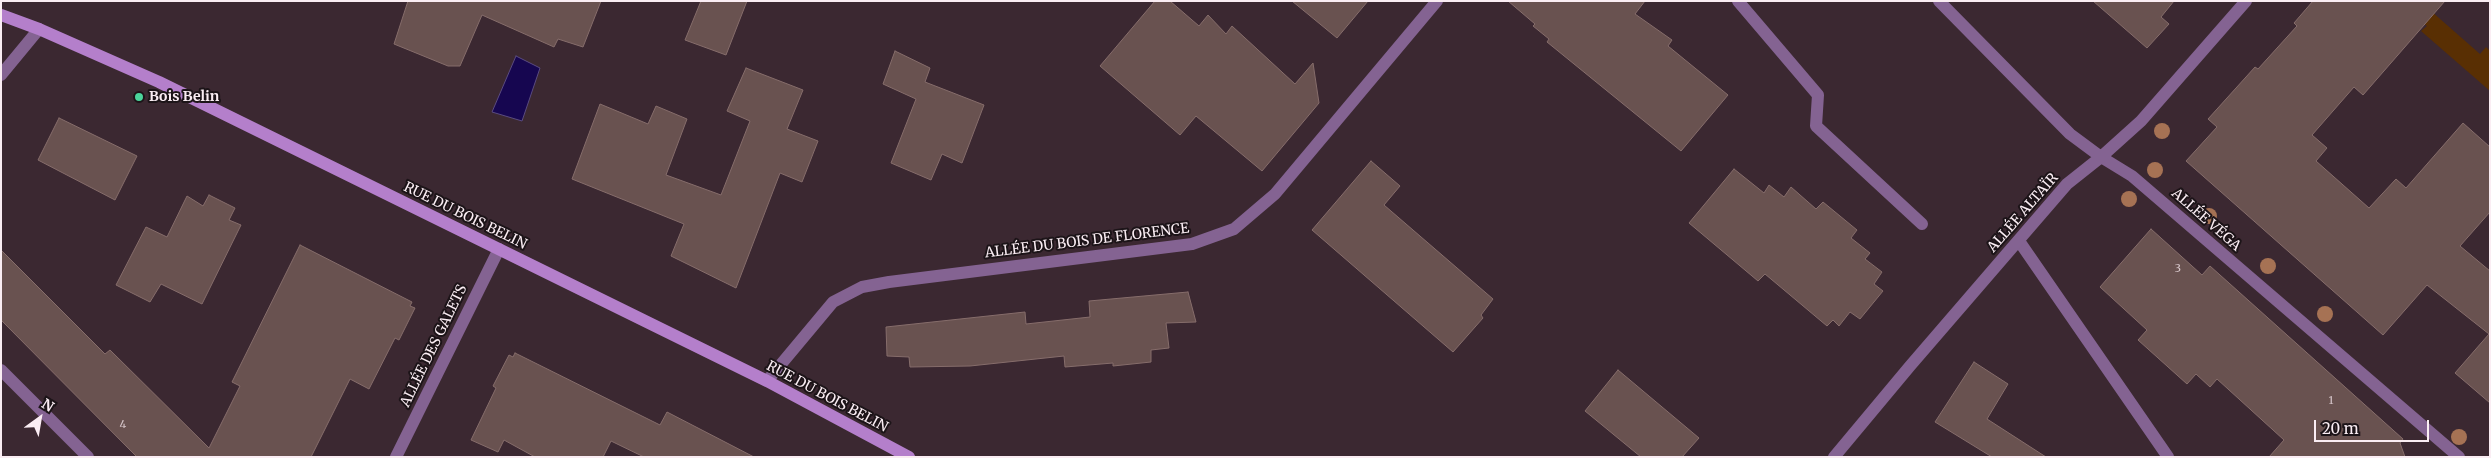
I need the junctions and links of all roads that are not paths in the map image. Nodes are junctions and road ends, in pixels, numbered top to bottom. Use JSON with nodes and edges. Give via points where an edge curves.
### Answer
{"nodes":[{"id":1,"x":1437,"y":1,"type":"edge"},
{"id":2,"x":1738,"y":1,"type":"edge"},
{"id":3,"x":1939,"y":1,"type":"edge"},
{"id":4,"x":2246,"y":1,"type":"edge"},
{"id":5,"x":1,"y":15,"type":"edge"},
{"id":6,"x":40,"y":29,"type":"junction"},
{"id":7,"x":1,"y":75,"type":"edge"},
{"id":8,"x":2101,"y":157,"type":"junction"},
{"id":9,"x":1922,"y":224,"type":"dead end"},
{"id":10,"x":2019,"y":241,"type":"junction"},
{"id":11,"x":499,"y":249,"type":"junction"},
{"id":12,"x":1,"y":370,"type":"edge"},
{"id":13,"x":767,"y":381,"type":"junction"},
{"id":14,"x":88,"y":457,"type":"edge"},
{"id":15,"x":396,"y":457,"type":"edge"},
{"id":16,"x":909,"y":457,"type":"edge"},
{"id":17,"x":1834,"y":457,"type":"edge"},
{"id":18,"x":2168,"y":457,"type":"edge"},
{"id":19,"x":2458,"y":457,"type":"edge"}],
"edges":[{"from":1,"to":13,"type":"street","name":"ALLÉE DU BOIS DE FLORENCE","via":[[1275,194],[1234,229],[1192,244],[862,288],[833,302]]},
{"from":2,"to":9,"type":"street","via":[[1818,95],[1816,126]]},
{"from":3,"to":8,"type":"street","name":"ALLÉE VÉGA","via":[[2070,134]]},
{"from":4,"to":8,"type":"street","name":"ALLÉE ALTAÏR","via":[[2140,122]]},
{"from":5,"to":6,"type":"street","name":"RUE DU BOIS BELIN"},
{"from":6,"to":7,"type":"street"},
{"from":6,"to":11,"type":"street","name":"RUE DU BOIS BELIN","via":[[159,82]]},
{"from":8,"to":10,"type":"street","name":"ALLÉE ALTAÏR","via":[[2067,184]]},
{"from":8,"to":19,"type":"street","name":"ALLÉE VÉGA","via":[[2132,176]]},
{"from":10,"to":17,"type":"street","name":"ALLÉE ALTAÏR"},
{"from":10,"to":18,"type":"street"},
{"from":11,"to":13,"type":"street","name":"RUE DU BOIS BELIN"},
{"from":11,"to":15,"type":"street","name":"ALLÉE DES GALETS"},
{"from":12,"to":14,"type":"street"},
{"from":13,"to":16,"type":"street","name":"RUE DU BOIS BELIN"}]}
